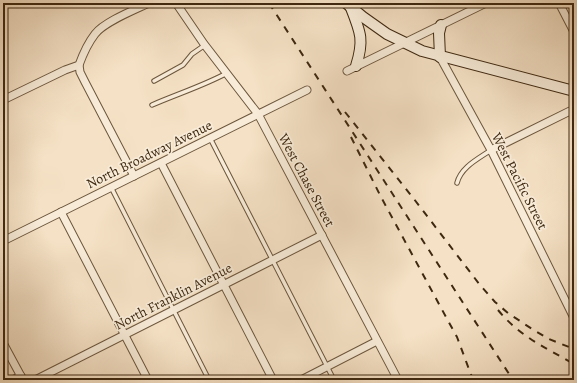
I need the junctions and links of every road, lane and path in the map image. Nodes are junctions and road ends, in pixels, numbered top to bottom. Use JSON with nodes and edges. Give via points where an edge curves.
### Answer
{"nodes":[{"id":1,"x":149,"y":3,"type":"edge"},
{"id":2,"x":176,"y":3,"type":"edge"},
{"id":3,"x":486,"y":3,"type":"edge"},
{"id":4,"x":559,"y":3,"type":"edge"},
{"id":5,"x":349,"y":6,"type":"edge"},
{"id":6,"x":441,"y":25,"type":"junction"},
{"id":7,"x":574,"y":32,"type":"edge"},
{"id":8,"x":403,"y":42,"type":"junction"},
{"id":9,"x":205,"y":45,"type":"junction"},
{"id":10,"x":440,"y":57,"type":"junction"},
{"id":11,"x":79,"y":64,"type":"junction"},
{"id":12,"x":351,"y":68,"type":"joint"},
{"id":13,"x":227,"y":73,"type":"junction"},
{"id":14,"x":154,"y":81,"type":"dead end"},
{"id":15,"x":308,"y":90,"type":"dead end"},
{"id":16,"x":574,"y":91,"type":"edge"},
{"id":17,"x":3,"y":100,"type":"edge"},
{"id":18,"x":152,"y":104,"type":"dead end"},
{"id":19,"x":570,"y":112,"type":"dead end"},
{"id":20,"x":258,"y":114,"type":"junction"},
{"id":21,"x":210,"y":138,"type":"junction"},
{"id":22,"x":491,"y":150,"type":"junction"},
{"id":23,"x":160,"y":163,"type":"junction"},
{"id":24,"x":134,"y":176,"type":"junction"},
{"id":25,"x":457,"y":183,"type":"dead end"},
{"id":26,"x":111,"y":187,"type":"junction"},
{"id":27,"x":61,"y":212,"type":"junction"},
{"id":28,"x":322,"y":235,"type":"junction"},
{"id":29,"x":3,"y":241,"type":"edge"},
{"id":30,"x":272,"y":260,"type":"junction"},
{"id":31,"x":224,"y":285,"type":"junction"},
{"id":32,"x":173,"y":311,"type":"junction"},
{"id":33,"x":574,"y":318,"type":"edge"},
{"id":34,"x":124,"y":335,"type":"junction"},
{"id":35,"x":377,"y":340,"type":"junction"},
{"id":36,"x":3,"y":342,"type":"edge"},
{"id":37,"x":328,"y":366,"type":"junction"},
{"id":38,"x":22,"y":378,"type":"edge"},
{"id":39,"x":12,"y":380,"type":"edge"},
{"id":40,"x":35,"y":380,"type":"edge"},
{"id":41,"x":148,"y":380,"type":"edge"},
{"id":42,"x":209,"y":380,"type":"edge"},
{"id":43,"x":273,"y":380,"type":"edge"},
{"id":44,"x":301,"y":380,"type":"edge"},
{"id":45,"x":334,"y":380,"type":"edge"},
{"id":46,"x":398,"y":380,"type":"edge"}],
"edges":[{"from":1,"to":11,"type":"street","via":[[106,25],[96,33]]},
{"from":2,"to":9,"type":"street","name":"West Chase Street"},
{"from":3,"to":6,"type":"street"},
{"from":4,"to":7,"type":"street"},
{"from":5,"to":8,"type":"street","via":[[387,34]]},
{"from":5,"to":12,"type":"street","via":[[358,24],[361,38],[360,51]]},
{"from":6,"to":8,"type":"street"},
{"from":6,"to":10,"type":"street"},
{"from":8,"to":10,"type":"street"},
{"from":8,"to":12,"type":"street"},
{"from":9,"to":13,"type":"street","name":"West Chase Street"},
{"from":9,"to":14,"type":"lane","via":[[192,54],[183,65]]},
{"from":10,"to":16,"type":"street"},
{"from":10,"to":22,"type":"street","name":"West Pacific Street"},
{"from":11,"to":17,"type":"street"},
{"from":11,"to":24,"type":"street","via":[[80,72]]},
{"from":13,"to":18,"type":"lane"},
{"from":13,"to":20,"type":"street","name":"West Chase Street"},
{"from":15,"to":20,"type":"street","name":"North Broadway Avenue"},
{"from":19,"to":22,"type":"street"},
{"from":20,"to":21,"type":"street","name":"North Broadway Avenue"},
{"from":20,"to":28,"type":"street","name":"West Chase Street"},
{"from":21,"to":23,"type":"street","name":"North Broadway Avenue"},
{"from":21,"to":30,"type":"lane"},
{"from":22,"to":25,"type":"lane","via":[[463,171]]},
{"from":22,"to":33,"type":"street","name":"West Pacific Street"},
{"from":23,"to":24,"type":"street","name":"North Broadway Avenue"},
{"from":23,"to":31,"type":"street"},
{"from":24,"to":26,"type":"street","name":"North Broadway Avenue"},
{"from":26,"to":27,"type":"street","name":"North Broadway Avenue"},
{"from":26,"to":32,"type":"lane"},
{"from":27,"to":29,"type":"street","name":"North Broadway Avenue"},
{"from":27,"to":34,"type":"street"},
{"from":28,"to":30,"type":"street","name":"North Franklin Avenue"},
{"from":28,"to":35,"type":"street","name":"West Chase Street"},
{"from":30,"to":31,"type":"street","name":"North Franklin Avenue"},
{"from":30,"to":37,"type":"lane"},
{"from":31,"to":32,"type":"street","name":"North Franklin Avenue"},
{"from":31,"to":43,"type":"street"},
{"from":32,"to":34,"type":"street","name":"North Franklin Avenue"},
{"from":32,"to":42,"type":"lane"},
{"from":34,"to":40,"type":"street","name":"North Franklin Avenue"},
{"from":34,"to":41,"type":"street"},
{"from":35,"to":37,"type":"street"},
{"from":35,"to":46,"type":"street","name":"West Chase Street"},
{"from":36,"to":38,"type":"street"},
{"from":37,"to":44,"type":"street"},
{"from":37,"to":45,"type":"lane"},
{"from":38,"to":39,"type":"street"}]}
